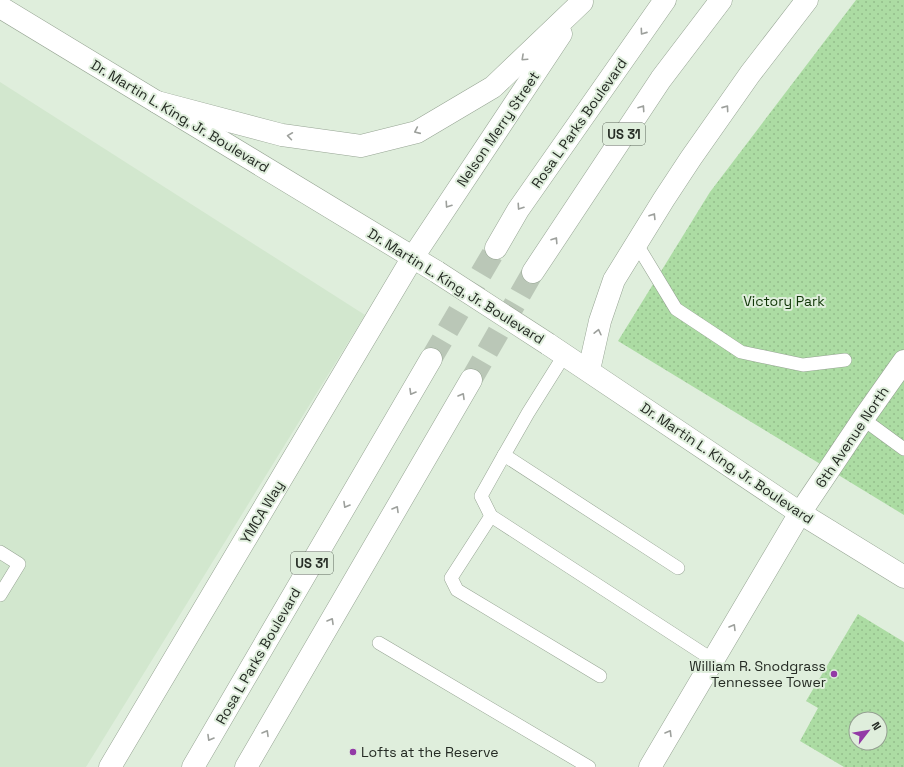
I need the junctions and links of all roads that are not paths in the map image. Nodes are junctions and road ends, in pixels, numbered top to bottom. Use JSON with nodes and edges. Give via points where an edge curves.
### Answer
{"nodes":[{"id":1,"x":665,"y":0,"type":"edge"},
{"id":2,"x":721,"y":0,"type":"edge"},
{"id":3,"x":807,"y":0,"type":"edge"},
{"id":4,"x":583,"y":1,"type":"edge"},
{"id":5,"x":0,"y":6,"type":"edge"},
{"id":6,"x":157,"y":102,"type":"junction"},
{"id":7,"x":636,"y":243,"type":"junction"},
{"id":8,"x":496,"y":248,"type":"tunnel mouth"},
{"id":9,"x":413,"y":258,"type":"junction"},
{"id":10,"x":533,"y":272,"type":"tunnel mouth"},
{"id":11,"x":556,"y":349,"type":"junction"},
{"id":12,"x":431,"y":359,"type":"tunnel mouth"},
{"id":13,"x":845,"y":360,"type":"dead end"},
{"id":14,"x":904,"y":361,"type":"edge"},
{"id":15,"x":589,"y":370,"type":"junction"},
{"id":16,"x":471,"y":380,"type":"tunnel mouth"},
{"id":17,"x":863,"y":419,"type":"junction"},
{"id":18,"x":904,"y":449,"type":"edge"},
{"id":19,"x":504,"y":455,"type":"junction"},
{"id":20,"x":800,"y":513,"type":"junction"},
{"id":21,"x":490,"y":516,"type":"junction"},
{"id":22,"x":0,"y":552,"type":"edge"},
{"id":23,"x":678,"y":568,"type":"dead end"},
{"id":24,"x":904,"y":577,"type":"edge"},
{"id":25,"x":0,"y":595,"type":"edge"},
{"id":26,"x":379,"y":643,"type":"dead end"},
{"id":27,"x":713,"y":660,"type":"junction"},
{"id":28,"x":600,"y":676,"type":"dead end"},
{"id":29,"x":110,"y":767,"type":"edge"},
{"id":30,"x":193,"y":767,"type":"edge"},
{"id":31,"x":246,"y":767,"type":"edge"},
{"id":32,"x":589,"y":767,"type":"edge"},
{"id":33,"x":650,"y":767,"type":"edge"}],
"edges":[{"from":1,"to":8,"type":"main road","name":"Rosa L Parks Boulevard","number":"US 31","one_way":true,"via":[[518,210]]},
{"from":10,"to":2,"type":"main road","number":"US 31","one_way":true,"via":[[662,79]]},
{"from":7,"to":3,"type":"main road","one_way":true,"via":[[750,74]]},
{"from":4,"to":6,"type":"main road","one_way":true,"via":[[493,87],[417,132],[374,143],[361,146],[282,135]]},
{"from":4,"to":9,"type":"main road","name":"Nelson Merry Street","one_way":true},
{"from":5,"to":6,"type":"main road","name":"Dr. Martin L. King, Jr. Boulevard"},
{"from":6,"to":9,"type":"main road","name":"Dr. Martin L. King, Jr. Boulevard"},
{"from":7,"to":13,"type":"lane","via":[[676,309],[741,352],[803,365]]},
{"from":15,"to":7,"type":"main road","one_way":true,"via":[[609,293]]},
{"from":9,"to":11,"type":"main road","name":"Dr. Martin L. King, Jr. Boulevard","bridge":true},
{"from":9,"to":29,"type":"main road","name":"YMCA Way"},
{"from":11,"to":15,"type":"main road","name":"Dr. Martin L. King, Jr. Boulevard"},
{"from":11,"to":19,"type":"lane","via":[[528,413]]},
{"from":12,"to":30,"type":"main road","name":"Rosa L Parks Boulevard","number":"US 31","one_way":true},
{"from":14,"to":17,"type":"main road","name":"6th Avenue North"},
{"from":15,"to":20,"type":"main road","name":"Dr. Martin L. King, Jr. Boulevard"},
{"from":31,"to":16,"type":"main road","one_way":true},
{"from":17,"to":18,"type":"lane"},
{"from":17,"to":20,"type":"main road","name":"6th Avenue North"},
{"from":19,"to":21,"type":"lane","via":[[481,496]]},
{"from":19,"to":23,"type":"lane"},
{"from":20,"to":24,"type":"main road","name":"Dr. Martin L. King, Jr. Boulevard"},
{"from":27,"to":20,"type":"main road","name":"6th Avenue North","one_way":true},
{"from":21,"to":27,"type":"lane"},
{"from":21,"to":28,"type":"lane","via":[[451,578],[457,590]]},
{"from":22,"to":25,"type":"lane","via":[[19,564]]},
{"from":26,"to":32,"type":"lane"},
{"from":33,"to":27,"type":"main road","name":"6th Avenue North","one_way":true}]}
